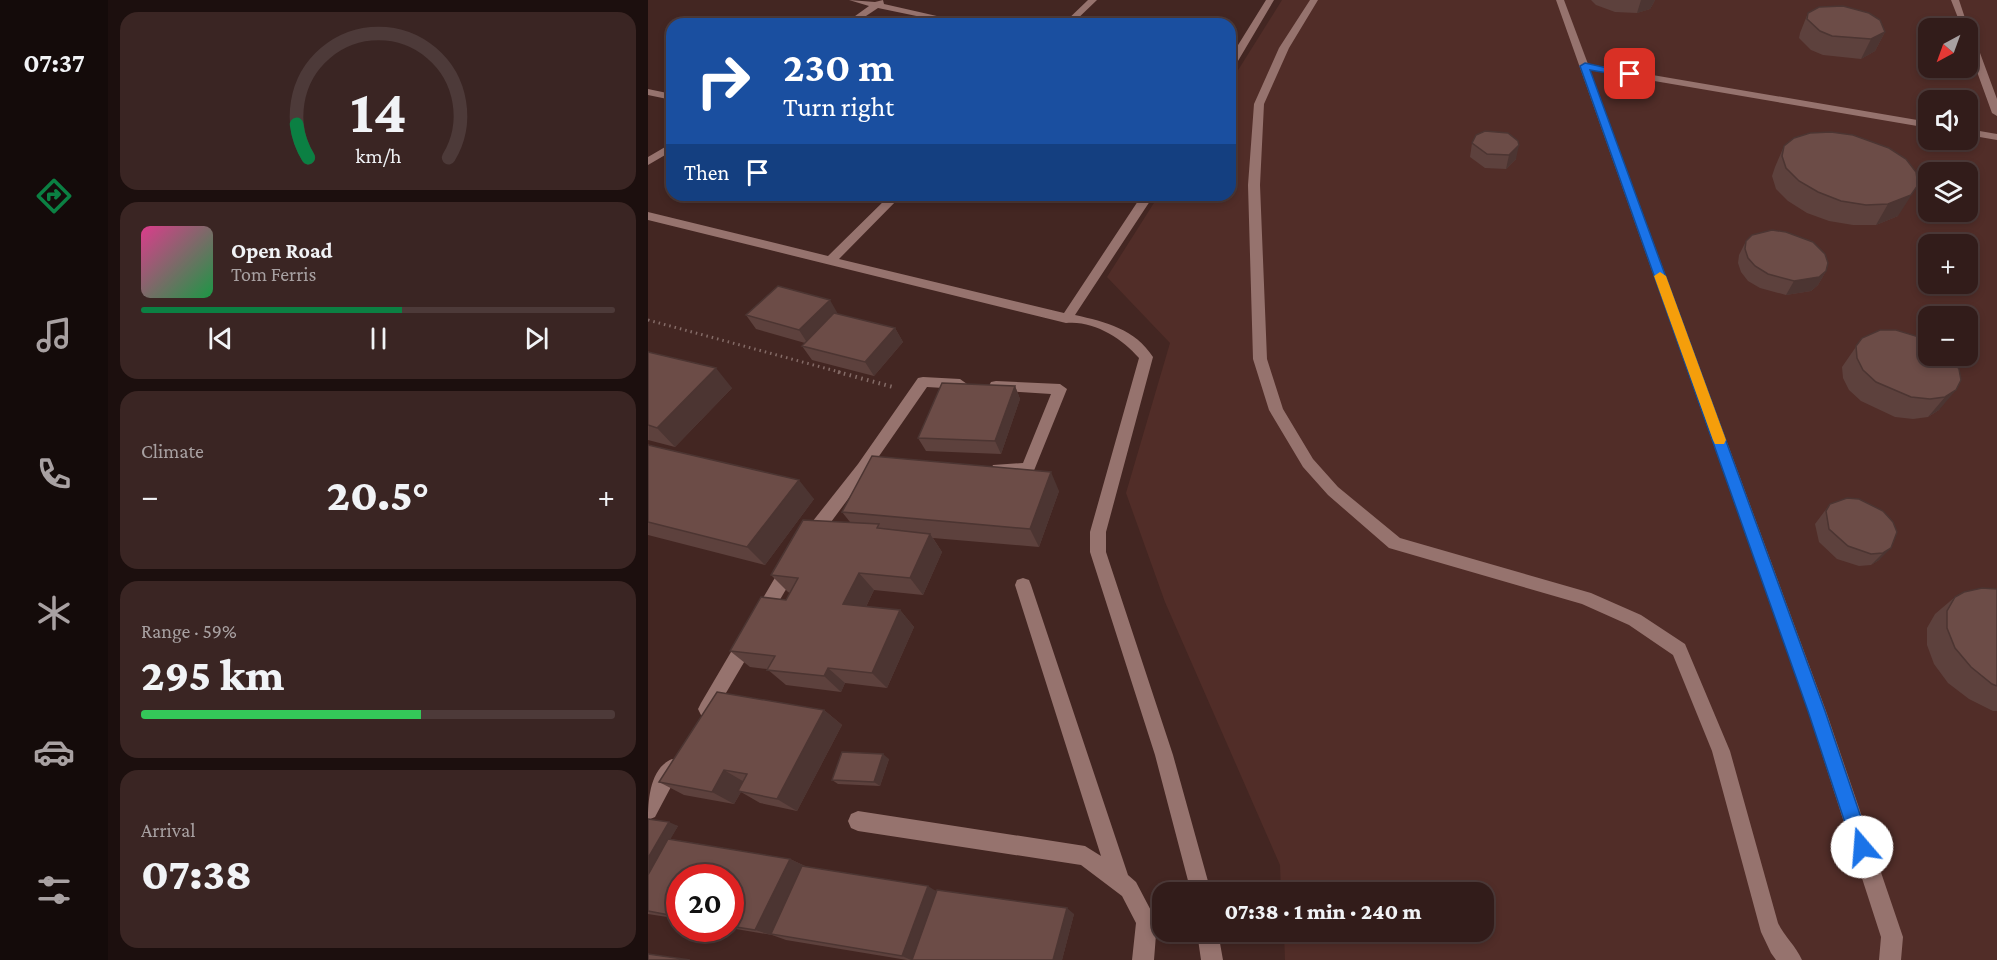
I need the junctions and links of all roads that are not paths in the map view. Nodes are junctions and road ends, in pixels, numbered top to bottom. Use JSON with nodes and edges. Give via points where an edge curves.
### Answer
{"nodes":[{"id":1,"x":853,"y":0,"type":"edge"},
{"id":2,"x":1093,"y":0,"type":"edge"},
{"id":3,"x":1270,"y":0,"type":"edge"},
{"id":4,"x":1314,"y":0,"type":"edge"},
{"id":5,"x":1560,"y":0,"type":"edge"},
{"id":6,"x":1955,"y":0,"type":"edge"},
{"id":7,"x":880,"y":2,"type":"edge"},
{"id":8,"x":857,"y":18,"type":"edge"},
{"id":9,"x":944,"y":18,"type":"edge"},
{"id":10,"x":1074,"y":18,"type":"edge"},
{"id":11,"x":1962,"y":18,"type":"edge"},
{"id":12,"x":1236,"y":56,"type":"edge"},
{"id":13,"x":1978,"y":61,"type":"edge"},
{"id":14,"x":1585,"y":66,"type":"junction"},
{"id":15,"x":648,"y":92,"type":"edge"},
{"id":16,"x":666,"y":96,"type":"edge"},
{"id":17,"x":1997,"y":113,"type":"edge"},
{"id":18,"x":1918,"y":123,"type":"edge"},
{"id":19,"x":1978,"y":134,"type":"edge"},
{"id":20,"x":1997,"y":137,"type":"edge"},
{"id":21,"x":666,"y":150,"type":"edge"},
{"id":22,"x":648,"y":162,"type":"edge"},
{"id":23,"x":890,"y":201,"type":"edge"},
{"id":24,"x":1144,"y":201,"type":"edge"},
{"id":25,"x":648,"y":216,"type":"edge"},
{"id":26,"x":831,"y":260,"type":"junction"},
{"id":27,"x":1066,"y":319,"type":"junction"},
{"id":28,"x":863,"y":468,"type":"junction"},
{"id":29,"x":887,"y":468,"type":"edge"},
{"id":30,"x":981,"y":469,"type":"edge"},
{"id":31,"x":1023,"y":585,"type":"dead end"},
{"id":32,"x":696,"y":727,"type":"edge"},
{"id":33,"x":678,"y":758,"type":"edge"},
{"id":34,"x":648,"y":810,"type":"edge"},
{"id":35,"x":858,"y":821,"type":"dead end"},
{"id":36,"x":1120,"y":882,"type":"junction"},
{"id":37,"x":1198,"y":882,"type":"edge"},
{"id":38,"x":1209,"y":942,"type":"edge"},
{"id":39,"x":1143,"y":960,"type":"edge"},
{"id":40,"x":1212,"y":960,"type":"edge"},
{"id":41,"x":1791,"y":960,"type":"edge"},
{"id":42,"x":1890,"y":960,"type":"edge"}],
"edges":[{"from":1,"to":7,"type":"street"},
{"from":2,"to":10,"type":"street"},
{"from":3,"to":12,"type":"street"},
{"from":4,"to":41,"type":"street","via":[[1284,48],[1259,104],[1254,185],[1260,359],[1276,410],[1308,463],[1333,491],[1395,543],[1585,598],[1635,620],[1679,650],[1721,751],[1768,925]]},
{"from":5,"to":14,"type":"street"},
{"from":6,"to":11,"type":"street"},
{"from":7,"to":8,"type":"street"},
{"from":7,"to":9,"type":"street"},
{"from":13,"to":17,"type":"street"},
{"from":14,"to":18,"type":"street"},
{"from":14,"to":42,"type":"street","via":[[1821,722],[1892,937]]},
{"from":15,"to":16,"type":"street"},
{"from":19,"to":20,"type":"street"},
{"from":21,"to":22,"type":"street"},
{"from":23,"to":26,"type":"street"},
{"from":24,"to":27,"type":"street"},
{"from":25,"to":26,"type":"street"},
{"from":26,"to":27,"type":"street"},
{"from":27,"to":37,"type":"street","via":[[1105,326],[1131,340],[1146,357],[1098,532],[1098,552],[1164,756]]},
{"from":28,"to":29,"type":"street"},
{"from":28,"to":30,"type":"street","via":[[923,382],[1060,389],[1028,469]]},
{"from":28,"to":32,"type":"street","via":[[801,550]]},
{"from":31,"to":36,"type":"street"},
{"from":33,"to":34,"type":"street"},
{"from":35,"to":36,"type":"street","via":[[1085,856]]},
{"from":36,"to":39,"type":"street","via":[[1129,889],[1147,922]]},
{"from":38,"to":40,"type":"street"}]}
